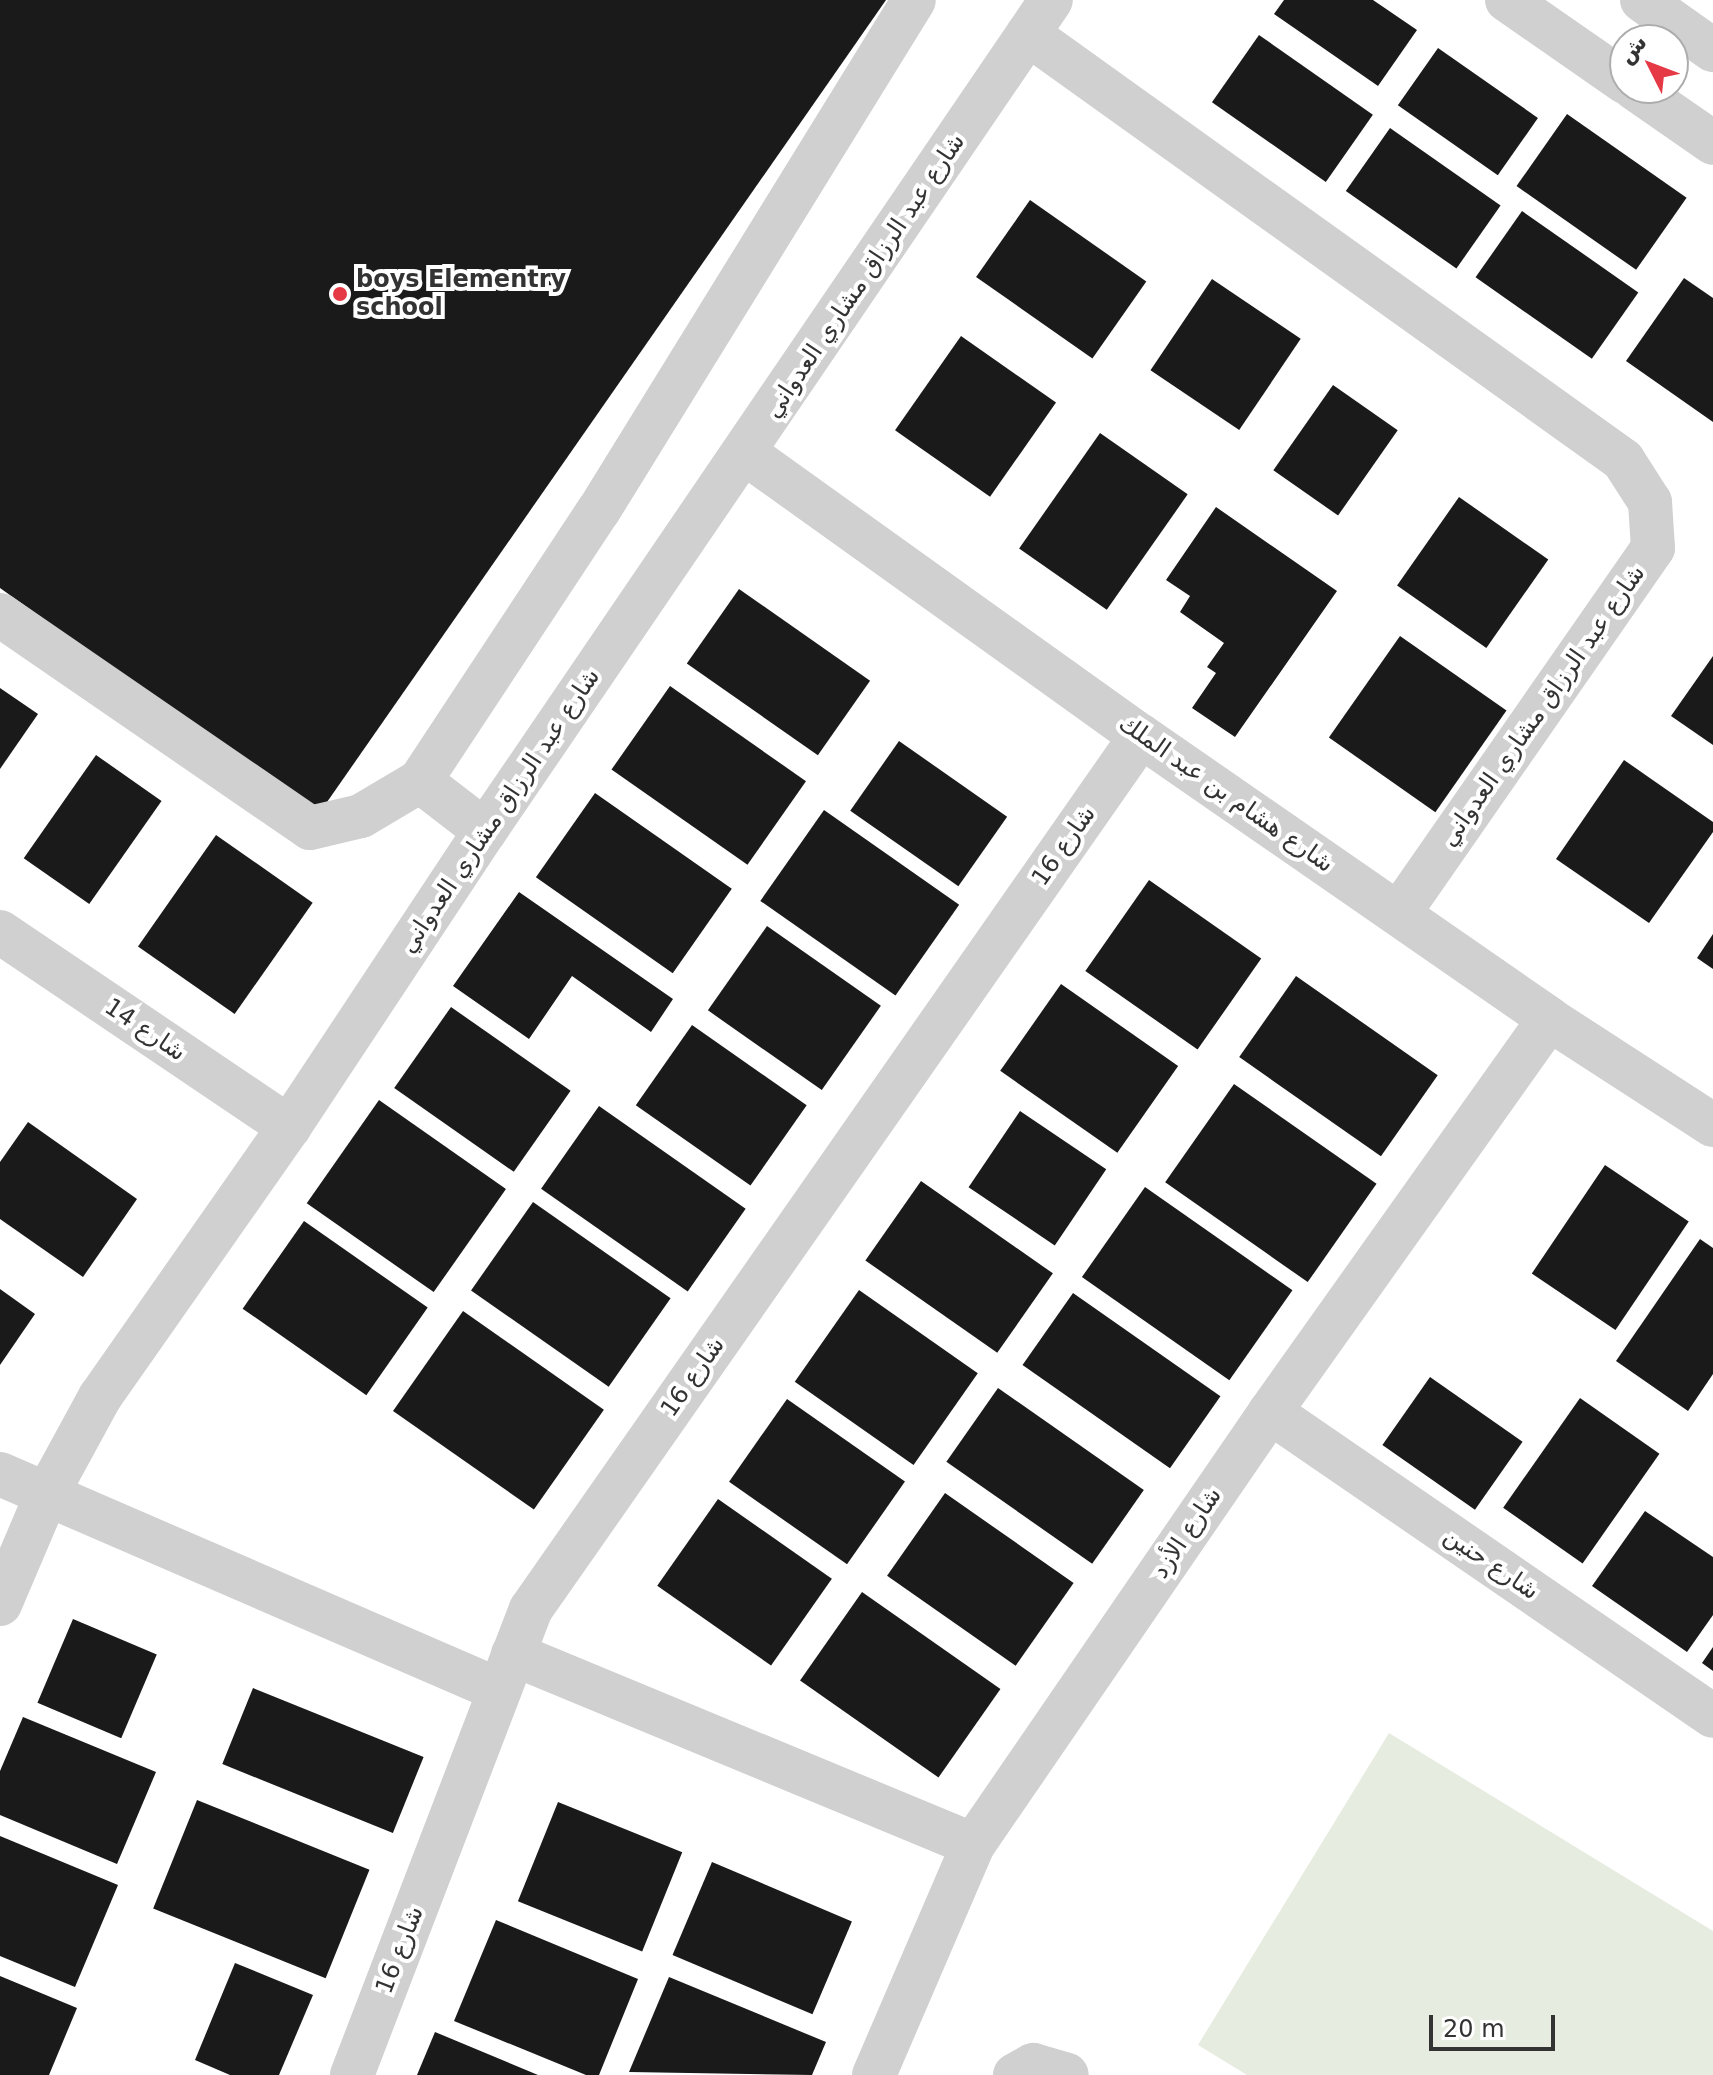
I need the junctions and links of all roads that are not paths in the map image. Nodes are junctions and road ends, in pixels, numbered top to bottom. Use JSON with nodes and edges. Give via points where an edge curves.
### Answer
{"nodes":[{"id":1,"x":914,"y":0,"type":"edge"},
{"id":2,"x":1507,"y":0,"type":"edge"},
{"id":3,"x":1642,"y":0,"type":"edge"},
{"id":4,"x":1040,"y":17,"type":"edge"},
{"id":5,"x":1713,"y":50,"type":"edge"},
{"id":6,"x":1609,"y":71,"type":"edge"},
{"id":7,"x":1657,"y":104,"type":"edge"},
{"id":8,"x":1713,"y":143,"type":"edge"},
{"id":9,"x":745,"y":453,"type":"junction"},
{"id":10,"x":0,"y":615,"type":"edge"},
{"id":11,"x":1141,"y":736,"type":"junction"},
{"id":12,"x":420,"y":781,"type":"junction"},
{"id":13,"x":485,"y":831,"type":"junction"},
{"id":14,"x":1399,"y":913,"type":"junction"},
{"id":15,"x":0,"y":932,"type":"edge"},
{"id":16,"x":1549,"y":1019,"type":"junction"},
{"id":17,"x":1713,"y":1125,"type":"edge"},
{"id":18,"x":289,"y":1127,"type":"junction"},
{"id":19,"x":1270,"y":1412,"type":"junction"},
{"id":20,"x":0,"y":1474,"type":"edge"},
{"id":21,"x":46,"y":1496,"type":"junction"},
{"id":22,"x":0,"y":1604,"type":"edge"},
{"id":23,"x":506,"y":1672,"type":"junction"},
{"id":24,"x":1713,"y":1716,"type":"edge"},
{"id":25,"x":973,"y":1845,"type":"junction"},
{"id":26,"x":352,"y":2075,"type":"edge"},
{"id":27,"x":874,"y":2075,"type":"edge"},
{"id":28,"x":1015,"y":2075,"type":"edge"},
{"id":29,"x":1067,"y":2075,"type":"edge"}],
"edges":[{"from":1,"to":12,"type":"street","via":[[599,510]]},
{"from":2,"to":6,"type":"street"},
{"from":3,"to":5,"type":"street"},
{"from":4,"to":9,"type":"street","name":"شارع عبد الرزاق مشاري العدواني"},
{"from":4,"to":14,"type":"street","name":"شارع عبد الرزاق مشاري العدواني","via":[[1623,460],[1650,502],[1653,548]]},
{"from":7,"to":8,"type":"street"},
{"from":9,"to":11,"type":"street","name":"شارع هشام بن عبد الملك"},
{"from":9,"to":13,"type":"street","name":"شارع عبد الرزاق مشاري العدواني"},
{"from":10,"to":12,"type":"street","via":[[310,828],[361,816]]},
{"from":11,"to":14,"type":"street","name":"شارع هشام بن عبد الملك"},
{"from":11,"to":23,"type":"street","name":"شارع 16","via":[[531,1609]]},
{"from":12,"to":13,"type":"street"},
{"from":13,"to":18,"type":"street","name":"شارع عبد الرزاق مشاري العدواني"},
{"from":14,"to":16,"type":"street","name":"شارع هشام بن عبد الملك"},
{"from":15,"to":18,"type":"street","name":"شارع 14"},
{"from":16,"to":17,"type":"street","name":"شارع هشام بن عبد الملك"},
{"from":16,"to":19,"type":"street","name":"شارع الأزد"},
{"from":18,"to":21,"type":"street","name":"شارع عبد الرزاق مشاري العدواني","via":[[100,1397]]},
{"from":19,"to":24,"type":"street","name":"شارع حنين"},
{"from":19,"to":25,"type":"street","name":"شارع الأزد"},
{"from":20,"to":21,"type":"street"},
{"from":21,"to":22,"type":"street","name":"شارع عبد الرزاق مشاري العدواني"},
{"from":21,"to":23,"type":"street"},
{"from":23,"to":25,"type":"street"},
{"from":23,"to":26,"type":"street","name":"شارع 16"},
{"from":25,"to":27,"type":"street","name":"شارع الأزد"},
{"from":28,"to":29,"type":"street","via":[[1033,2065]]}]}
